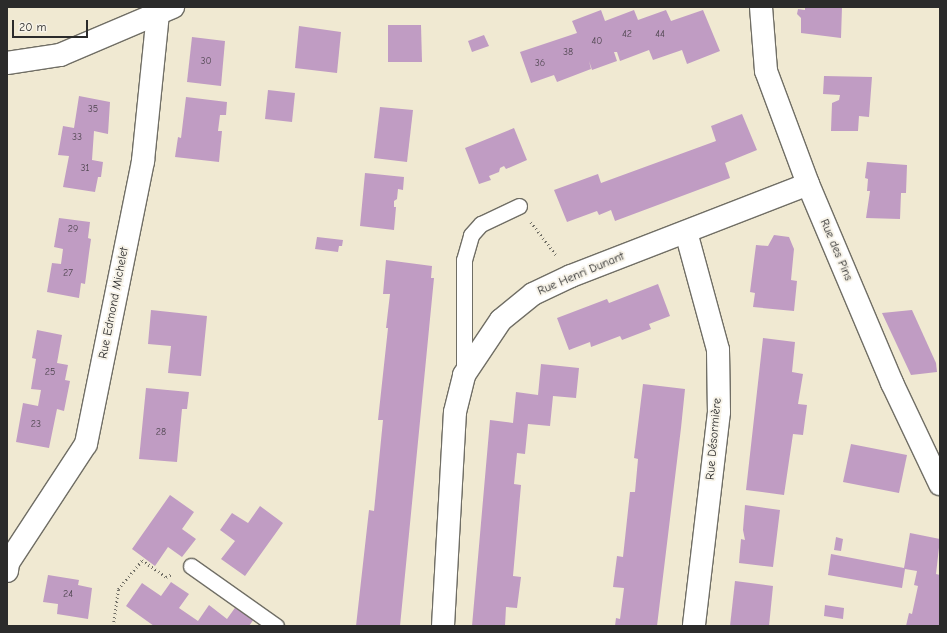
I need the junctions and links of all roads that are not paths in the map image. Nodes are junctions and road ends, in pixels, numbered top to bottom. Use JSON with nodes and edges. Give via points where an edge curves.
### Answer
{"nodes":[{"id":1,"x":761,"y":7,"type":"edge"},
{"id":2,"x":165,"y":10,"type":"edge"},
{"id":3,"x":7,"y":63,"type":"edge"},
{"id":4,"x":808,"y":184,"type":"junction"},
{"id":5,"x":519,"y":206,"type":"road end"},
{"id":6,"x":686,"y":232,"type":"junction"},
{"id":7,"x":464,"y":375,"type":"junction"},
{"id":8,"x":940,"y":484,"type":"edge"},
{"id":9,"x":191,"y":566,"type":"road end"},
{"id":10,"x":7,"y":571,"type":"edge"},
{"id":11,"x":276,"y":626,"type":"edge"},
{"id":12,"x":443,"y":626,"type":"edge"},
{"id":13,"x":694,"y":626,"type":"edge"}],
"edges":[{"from":1,"to":4,"type":"street","name":"Rue des Pins","via":[[766,71]]},
{"from":2,"to":3,"type":"street","via":[[60,55]]},
{"from":2,"to":10,"type":"street","name":"Rue Edmond Michelet","via":[[143,161],[86,444],[8,563]]},
{"from":4,"to":6,"type":"street","name":"Rue Henri Dunant"},
{"from":4,"to":8,"type":"street","name":"Rue des Pins","via":[[892,383]]},
{"from":5,"to":7,"type":"lane","via":[[481,224],[471,235],[464,260]]},
{"from":6,"to":7,"type":"street","name":"Rue Henri Dunant","via":[[571,276],[533,294],[501,320]]},
{"from":6,"to":13,"type":"street","name":"Rue Désormière","via":[[718,357],[719,412]]},
{"from":7,"to":12,"type":"street","name":"Rue Henri Dunant","via":[[455,412]]},
{"from":9,"to":11,"type":"lane"}]}
